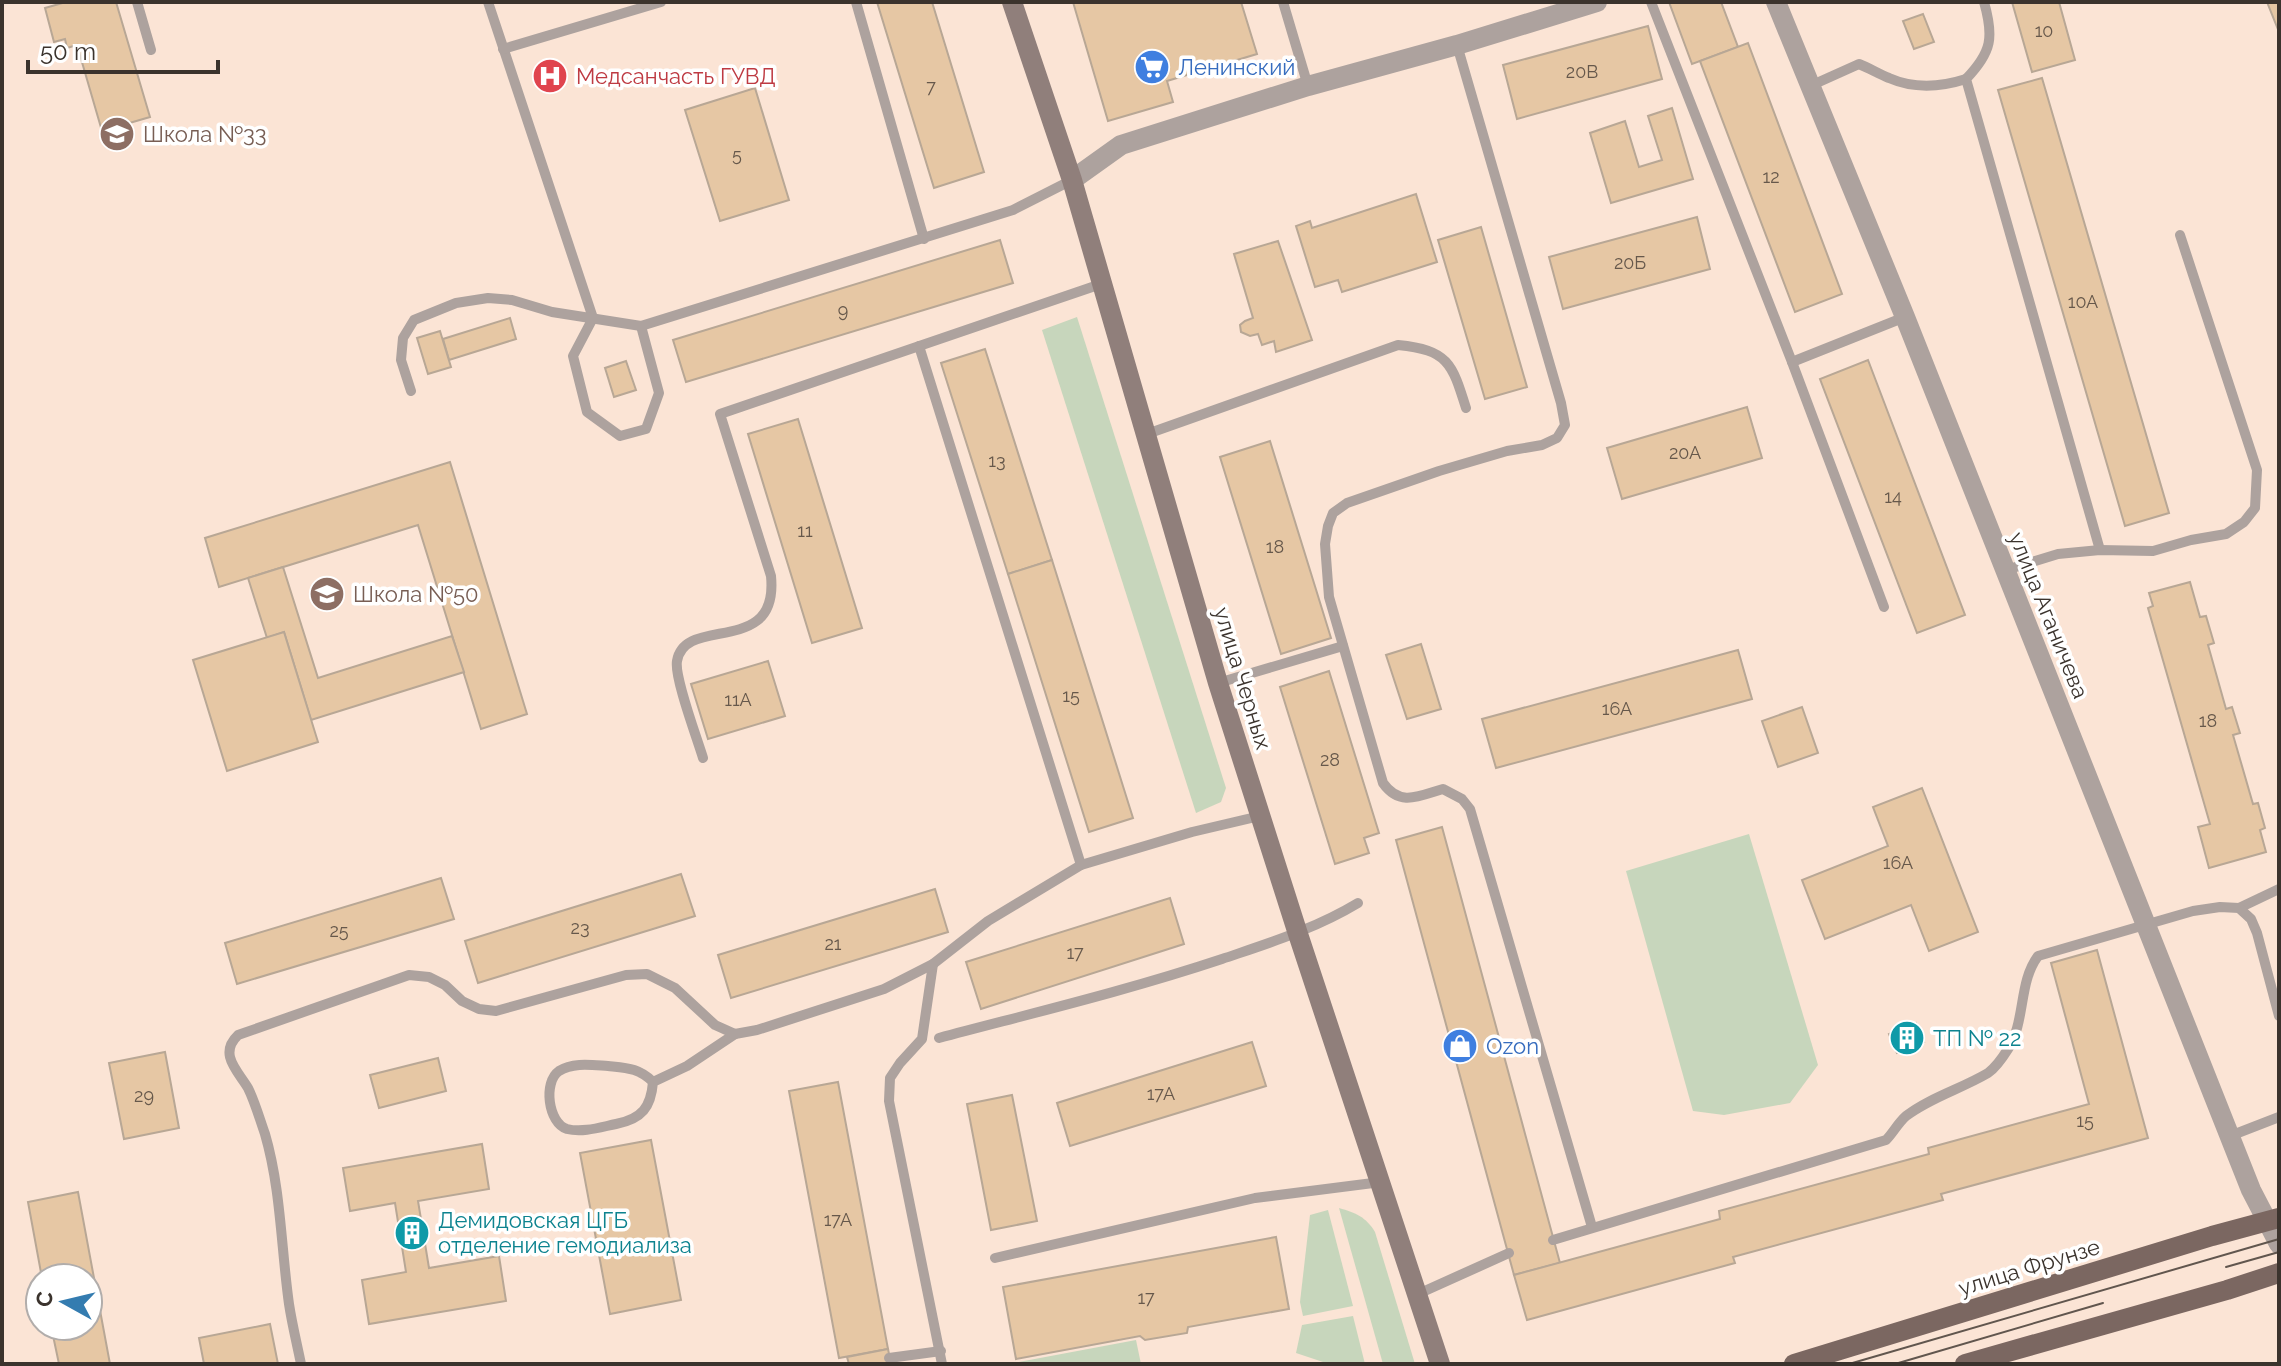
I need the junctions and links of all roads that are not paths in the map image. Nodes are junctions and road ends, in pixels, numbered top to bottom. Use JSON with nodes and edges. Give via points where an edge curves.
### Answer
{"nodes":[{"id":1,"x":137,"y":2,"type":"edge"},
{"id":2,"x":488,"y":2,"type":"edge"},
{"id":3,"x":661,"y":2,"type":"edge"},
{"id":4,"x":856,"y":2,"type":"edge"},
{"id":5,"x":1012,"y":2,"type":"edge"},
{"id":6,"x":1283,"y":2,"type":"edge"},
{"id":7,"x":1597,"y":2,"type":"edge"},
{"id":8,"x":1651,"y":2,"type":"edge"},
{"id":9,"x":1776,"y":2,"type":"edge"},
{"id":10,"x":1984,"y":2,"type":"edge"},
{"id":11,"x":1457,"y":45,"type":"junction"},
{"id":12,"x":503,"y":49,"type":"junction"},
{"id":13,"x":151,"y":50,"type":"dead end"},
{"id":14,"x":1966,"y":79,"type":"junction"},
{"id":15,"x":1308,"y":86,"type":"junction"},
{"id":16,"x":1810,"y":86,"type":"junction"},
{"id":17,"x":1072,"y":180,"type":"junction"},
{"id":18,"x":2180,"y":235,"type":"dead end"},
{"id":19,"x":924,"y":239,"type":"junction"},
{"id":20,"x":1101,"y":284,"type":"junction"},
{"id":21,"x":1905,"y":317,"type":"junction"},
{"id":22,"x":593,"y":318,"type":"junction"},
{"id":23,"x":641,"y":326,"type":"junction"},
{"id":24,"x":919,"y":346,"type":"junction"},
{"id":25,"x":1792,"y":362,"type":"junction"},
{"id":26,"x":411,"y":391,"type":"dead end"},
{"id":27,"x":1466,"y":408,"type":"dead end"},
{"id":28,"x":1147,"y":434,"type":"junction"},
{"id":29,"x":2100,"y":550,"type":"junction"},
{"id":30,"x":2006,"y":570,"type":"junction"},
{"id":31,"x":1884,"y":607,"type":"dead end"},
{"id":32,"x":1343,"y":646,"type":"junction"},
{"id":33,"x":1218,"y":683,"type":"junction"},
{"id":34,"x":703,"y":758,"type":"dead end"},
{"id":35,"x":1260,"y":816,"type":"junction"},
{"id":36,"x":1081,"y":865,"type":"junction"},
{"id":37,"x":2279,"y":889,"type":"edge"},
{"id":38,"x":1358,"y":903,"type":"dead end"},
{"id":39,"x":2239,"y":908,"type":"junction"},
{"id":40,"x":2145,"y":925,"type":"junction"},
{"id":41,"x":1298,"y":934,"type":"junction"},
{"id":42,"x":933,"y":964,"type":"junction"},
{"id":43,"x":2275,"y":986,"type":"edge"},
{"id":44,"x":2279,"y":1016,"type":"edge"},
{"id":45,"x":735,"y":1034,"type":"junction"},
{"id":46,"x":939,"y":1038,"type":"dead end"},
{"id":47,"x":653,"y":1082,"type":"junction"},
{"id":48,"x":2279,"y":1117,"type":"edge"},
{"id":49,"x":2230,"y":1136,"type":"junction"},
{"id":50,"x":1381,"y":1182,"type":"junction"},
{"id":51,"x":2273,"y":1219,"type":"edge"},
{"id":52,"x":1592,"y":1227,"type":"junction"},
{"id":53,"x":1553,"y":1240,"type":"dead end"},
{"id":54,"x":2279,"y":1244,"type":"edge"},
{"id":55,"x":1509,"y":1253,"type":"dead end"},
{"id":56,"x":995,"y":1258,"type":"dead end"},
{"id":57,"x":2279,"y":1273,"type":"edge"},
{"id":58,"x":1418,"y":1294,"type":"junction"},
{"id":59,"x":941,"y":1351,"type":"junction"},
{"id":60,"x":889,"y":1358,"type":"dead end"},
{"id":61,"x":301,"y":1364,"type":"edge"},
{"id":62,"x":942,"y":1364,"type":"edge"},
{"id":63,"x":1440,"y":1364,"type":"edge"},
{"id":64,"x":1794,"y":1364,"type":"edge"},
{"id":65,"x":1965,"y":1364,"type":"edge"}],
"edges":[{"from":1,"to":13,"type":"lane"},
{"from":2,"to":12,"type":"lane"},
{"from":3,"to":12,"type":"lane"},
{"from":4,"to":19,"type":"lane"},
{"from":5,"to":17,"type":"street","name":"улица Черных"},
{"from":6,"to":15,"type":"lane"},
{"from":7,"to":11,"type":"street"},
{"from":8,"to":25,"type":"lane"},
{"from":9,"to":16,"type":"street","name":"улица Аганичева"},
{"from":10,"to":14,"type":"lane","via":[[1991,32],[1988,51]]},
{"from":11,"to":15,"type":"street"},
{"from":11,"to":32,"type":"lane","via":[[1565,425],[1557,438],[1542,445],[1439,471],[1347,503],[1333,513],[1325,567]]},
{"from":12,"to":22,"type":"lane"},
{"from":14,"to":16,"type":"lane","via":[[1945,86],[1914,85],[1859,64]]},
{"from":14,"to":29,"type":"lane"},
{"from":15,"to":17,"type":"street","via":[[1121,145]]},
{"from":16,"to":21,"type":"street","name":"улица Аганичева"},
{"from":17,"to":19,"type":"lane","via":[[1013,210]]},
{"from":17,"to":20,"type":"street","name":"улица Черных"},
{"from":18,"to":29,"type":"lane","via":[[2257,470],[2255,508],[2226,534],[2153,551]]},
{"from":19,"to":23,"type":"lane"},
{"from":20,"to":24,"type":"lane"},
{"from":20,"to":28,"type":"street","name":"улица Черных"},
{"from":21,"to":25,"type":"lane"},
{"from":21,"to":30,"type":"street","name":"улица Аганичева"},
{"from":22,"to":23,"type":"lane"},
{"from":22,"to":23,"type":"lane","via":[[573,356],[587,412],[620,436],[646,429],[659,393]]},
{"from":22,"to":26,"type":"lane","via":[[488,298],[433,311],[414,320],[403,338],[401,360]]},
{"from":24,"to":34,"type":"lane","via":[[720,414],[773,592],[764,615],[754,623],[689,642],[679,654],[676,672]]},
{"from":24,"to":36,"type":"lane"},
{"from":25,"to":31,"type":"lane"},
{"from":27,"to":28,"type":"lane","via":[[1439,353],[1398,345]]},
{"from":28,"to":33,"type":"street","name":"улица Черных"},
{"from":29,"to":30,"type":"lane","via":[[2058,554]]},
{"from":30,"to":40,"type":"street","name":"улица Аганичева"},
{"from":32,"to":33,"type":"lane"},
{"from":32,"to":52,"type":"lane","via":[[1389,791],[1410,799],[1443,789],[1470,809]]},
{"from":33,"to":35,"type":"street","name":"улица Черных"},
{"from":35,"to":36,"type":"lane"},
{"from":35,"to":41,"type":"street","name":"улица Черных"},
{"from":36,"to":42,"type":"lane","via":[[988,921]]},
{"from":37,"to":39,"type":"lane"},
{"from":38,"to":41,"type":"lane"},
{"from":39,"to":40,"type":"lane","via":[[2193,911]]},
{"from":39,"to":43,"type":"lane","via":[[2251,919]]},
{"from":40,"to":49,"type":"street","name":"улица Аганичева"},
{"from":40,"to":52,"type":"lane","via":[[2038,956],[2009,1048],[1990,1071],[1904,1118],[1886,1140]]},
{"from":41,"to":46,"type":"lane","via":[[1168,977]]},
{"from":41,"to":50,"type":"street","name":"улица Черных"},
{"from":42,"to":45,"type":"lane","via":[[884,989]]},
{"from":42,"to":59,"type":"lane","via":[[922,1039],[890,1078],[889,1101]]},
{"from":43,"to":44,"type":"lane"},
{"from":45,"to":47,"type":"lane"},
{"from":45,"to":61,"type":"lane","via":[[715,1025],[675,988],[647,974],[626,975],[496,1011],[462,1001],[429,977],[409,975],[238,1035],[229,1051],[231,1063],[249,1090],[265,1136]]},
{"from":47,"to":47,"type":"lane","via":[[642,1071],[586,1064],[556,1073],[549,1097],[562,1126],[588,1130],[633,1120],[651,1098]]},
{"from":48,"to":49,"type":"lane"},
{"from":49,"to":51,"type":"street","name":"улица Аганичева"},
{"from":50,"to":56,"type":"lane","via":[[1255,1198]]},
{"from":50,"to":58,"type":"street","name":"улица Черных"},
{"from":51,"to":54,"type":"street","name":"улица Аганичева"},
{"from":51,"to":64,"type":"main road","name":"улица Фрунзе"},
{"from":52,"to":53,"type":"lane"},
{"from":55,"to":58,"type":"lane"},
{"from":57,"to":65,"type":"main road"},
{"from":58,"to":63,"type":"street","name":"улица Черных"},
{"from":59,"to":60,"type":"lane"},
{"from":59,"to":62,"type":"lane"}]}
